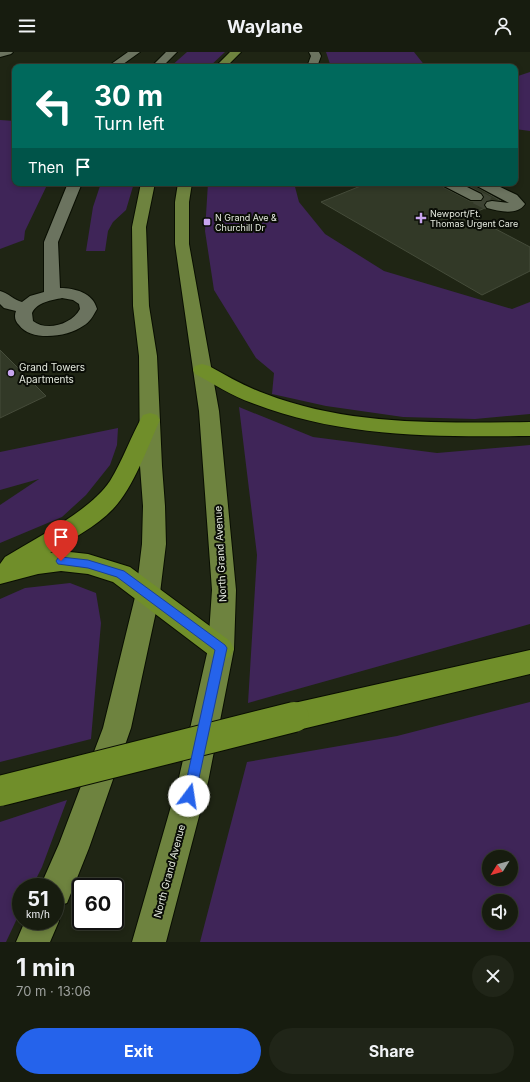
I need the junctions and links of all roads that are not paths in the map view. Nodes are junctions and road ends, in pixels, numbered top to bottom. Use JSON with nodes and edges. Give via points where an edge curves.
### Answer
{"nodes":[{"id":1,"x":8,"y":52,"type":"edge"},
{"id":2,"x":134,"y":52,"type":"edge"},
{"id":3,"x":172,"y":52,"type":"edge"},
{"id":4,"x":236,"y":52,"type":"edge"},
{"id":5,"x":314,"y":52,"type":"edge"},
{"id":6,"x":0,"y":54,"type":"edge"},
{"id":7,"x":116,"y":64,"type":"edge"},
{"id":8,"x":159,"y":64,"type":"edge"},
{"id":9,"x":223,"y":64,"type":"edge"},
{"id":10,"x":313,"y":64,"type":"edge"},
{"id":11,"x":74,"y":186,"type":"edge"},
{"id":12,"x":147,"y":186,"type":"edge"},
{"id":13,"x":185,"y":186,"type":"edge"},
{"id":14,"x":455,"y":186,"type":"edge"},
{"id":15,"x":470,"y":186,"type":"edge"},
{"id":16,"x":488,"y":186,"type":"tunnel mouth"},
{"id":17,"x":461,"y":189,"type":"junction"},
{"id":18,"x":476,"y":197,"type":"tunnel mouth"},
{"id":19,"x":492,"y":205,"type":"tunnel mouth"},
{"id":20,"x":52,"y":294,"type":"junction"},
{"id":21,"x":0,"y":296,"type":"edge"},
{"id":22,"x":26,"y":308,"type":"junction"},
{"id":23,"x":202,"y":370,"type":"junction"},
{"id":24,"x":150,"y":420,"type":"junction"},
{"id":25,"x":530,"y":429,"type":"edge"},
{"id":26,"x":0,"y":573,"type":"edge"},
{"id":27,"x":148,"y":593,"type":"junction"},
{"id":28,"x":221,"y":648,"type":"junction"},
{"id":29,"x":530,"y":662,"type":"edge"},
{"id":30,"x":0,"y":791,"type":"edge"},
{"id":31,"x":60,"y":878,"type":"edge"},
{"id":32,"x":39,"y":930,"type":"edge"},
{"id":33,"x":34,"y":942,"type":"edge"},
{"id":34,"x":149,"y":942,"type":"edge"}],
"edges":[{"from":1,"to":6,"type":"street"},
{"from":2,"to":7,"type":"street"},
{"from":3,"to":8,"type":"street"},
{"from":4,"to":9,"type":"main road"},
{"from":5,"to":10,"type":"street","via":[[316,56]]},
{"from":11,"to":20,"type":"street","via":[[51,242]]},
{"from":12,"to":24,"type":"main road","via":[[139,227],[141,306],[148,356]]},
{"from":13,"to":23,"type":"main road","name":"North Grand Avenue","via":[[182,244]]},
{"from":14,"to":17,"type":"street"},
{"from":15,"to":17,"type":"street"},
{"from":16,"to":19,"type":"street","via":[[512,198],[518,204],[508,208]]},
{"from":17,"to":18,"type":"street"},
{"from":20,"to":22,"type":"street","via":[[32,302]]},
{"from":20,"to":22,"type":"street","via":[[71,294],[86,301],[88,312],[85,318],[68,328],[46,332],[28,326],[23,314]]},
{"from":21,"to":22,"type":"street","via":[[10,304]]},
{"from":23,"to":25,"type":"highway","via":[[267,402],[337,421],[404,429]]},
{"from":23,"to":28,"type":"main road","name":"North Grand Avenue","via":[[210,411],[224,590]]},
{"from":24,"to":26,"type":"highway","via":[[119,485],[105,503]]},
{"from":24,"to":27,"type":"main road","via":[[154,544]]},
{"from":26,"to":27,"type":"highway","via":[[61,561],[88,564],[121,574]]},
{"from":27,"to":28,"type":"highway"},
{"from":27,"to":31,"type":"main road","via":[[117,728]]},
{"from":28,"to":34,"type":"main road","name":"North Grand Avenue","via":[[193,782]]},
{"from":29,"to":30,"type":"highway","bridge":true,"via":[[294,717]]},
{"from":32,"to":33,"type":"main road"}]}
